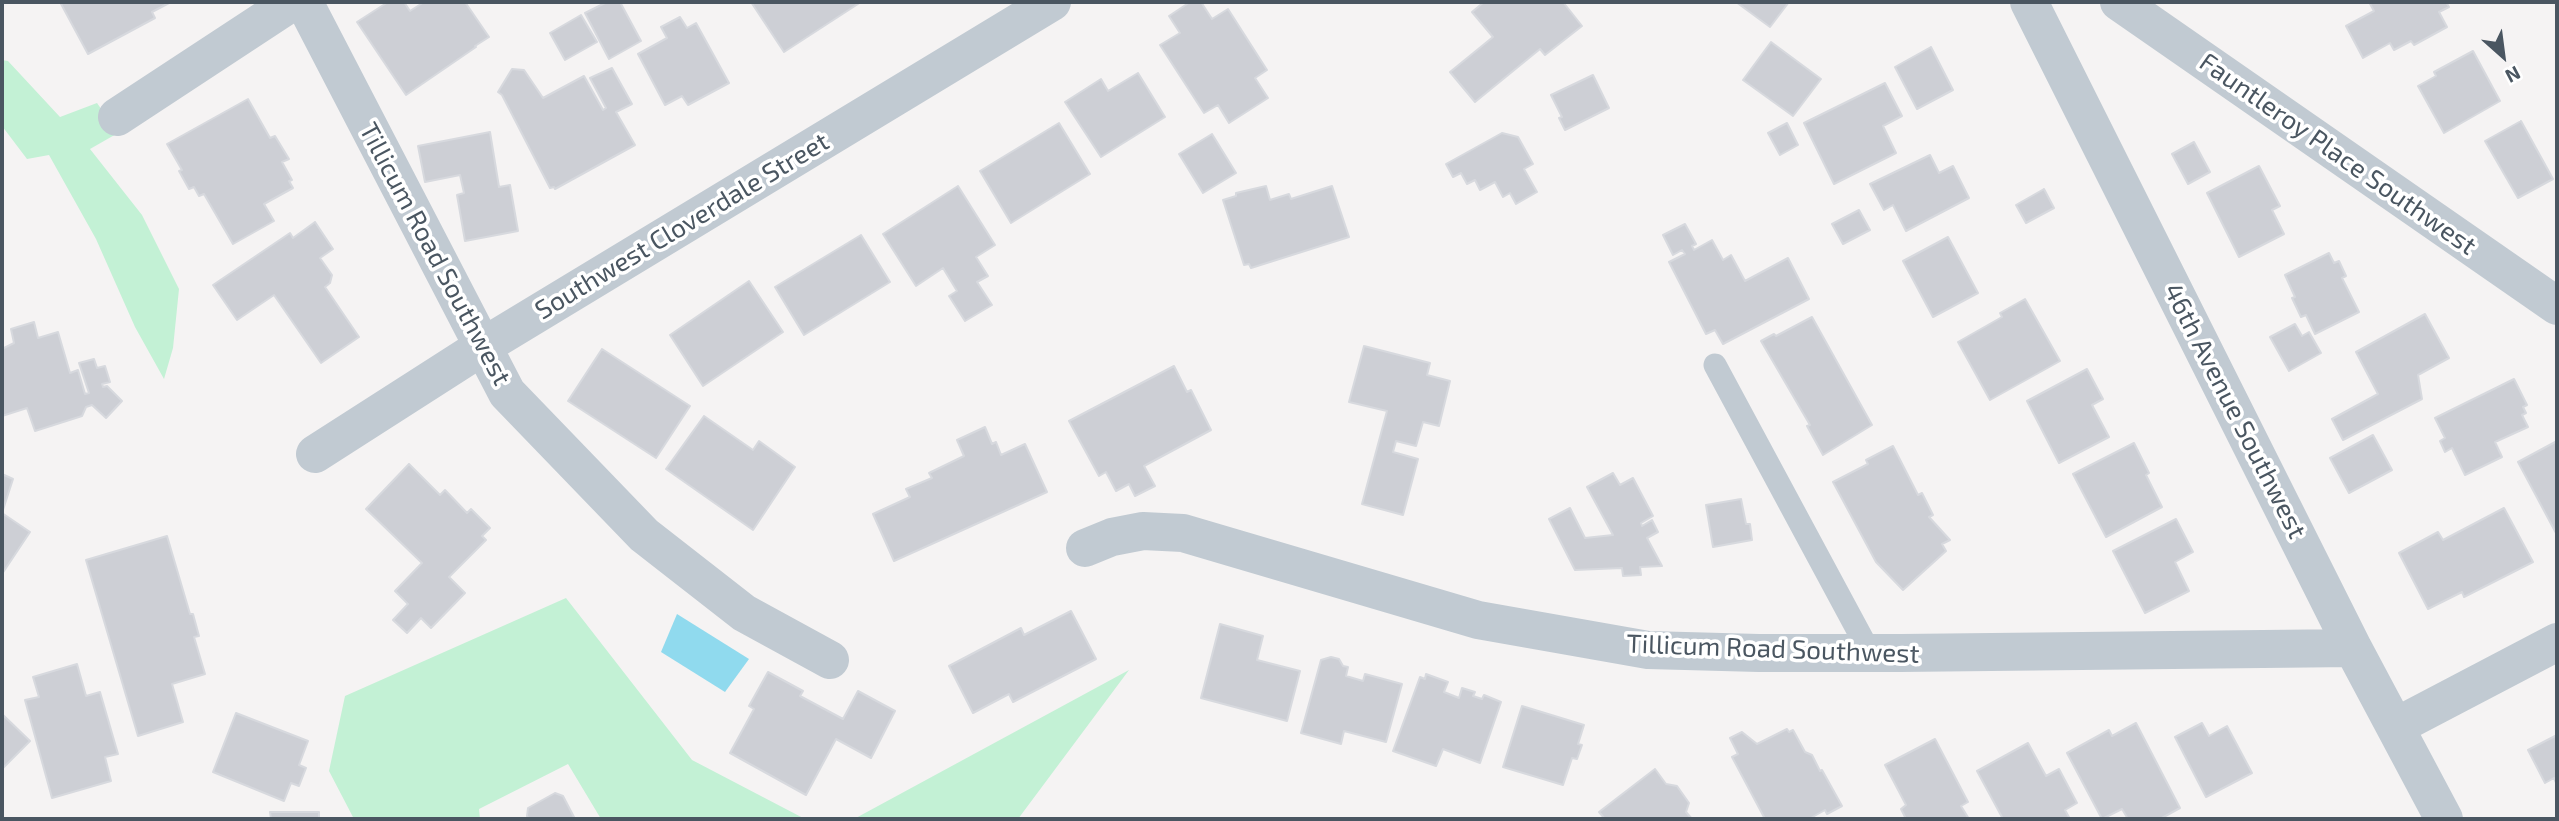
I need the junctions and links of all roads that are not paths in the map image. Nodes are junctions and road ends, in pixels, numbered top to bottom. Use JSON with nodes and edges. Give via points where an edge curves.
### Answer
{"nodes":[{"id":1,"x":292,"y":2,"type":"edge"},
{"id":2,"x":304,"y":2,"type":"edge"},
{"id":3,"x":1052,"y":2,"type":"edge"},
{"id":4,"x":2029,"y":2,"type":"edge"},
{"id":5,"x":2119,"y":2,"type":"edge"},
{"id":6,"x":117,"y":117,"type":"dead end"},
{"id":7,"x":2557,"y":306,"type":"edge"},
{"id":8,"x":482,"y":346,"type":"junction"},
{"id":9,"x":1714,"y":365,"type":"dead end"},
{"id":10,"x":315,"y":454,"type":"dead end"},
{"id":11,"x":1085,"y":548,"type":"dead end"},
{"id":12,"x":2557,"y":642,"type":"edge"},
{"id":13,"x":2353,"y":648,"type":"junction"},
{"id":14,"x":1870,"y":653,"type":"junction"},
{"id":15,"x":830,"y":660,"type":"dead end"},
{"id":16,"x":2395,"y":727,"type":"junction"},
{"id":17,"x":2444,"y":819,"type":"edge"}],
"edges":[{"from":1,"to":6,"type":"street"},
{"from":2,"to":8,"type":"street","name":"Tillicum Road Southwest"},
{"from":3,"to":8,"type":"street","name":"Southwest Cloverdale Street"},
{"from":4,"to":13,"type":"street","name":"46th Avenue Southwest"},
{"from":5,"to":7,"type":"street","name":"Fauntleroy Place Southwest"},
{"from":8,"to":10,"type":"street","name":"Southwest Cloverdale Street"},
{"from":8,"to":15,"type":"street","name":"Tillicum Road Southwest","via":[[507,393],[644,535],[744,612]]},
{"from":9,"to":14,"type":"lane"},
{"from":11,"to":14,"type":"street","name":"Tillicum Road Southwest","via":[[1143,531],[1183,533],[1478,620],[1583,640],[1648,650]]},
{"from":12,"to":16,"type":"street"},
{"from":13,"to":14,"type":"street","name":"Tillicum Road Southwest"},
{"from":13,"to":16,"type":"street","name":"46th Avenue Southwest"},
{"from":16,"to":17,"type":"street","name":"46th Avenue Southwest"}]}
